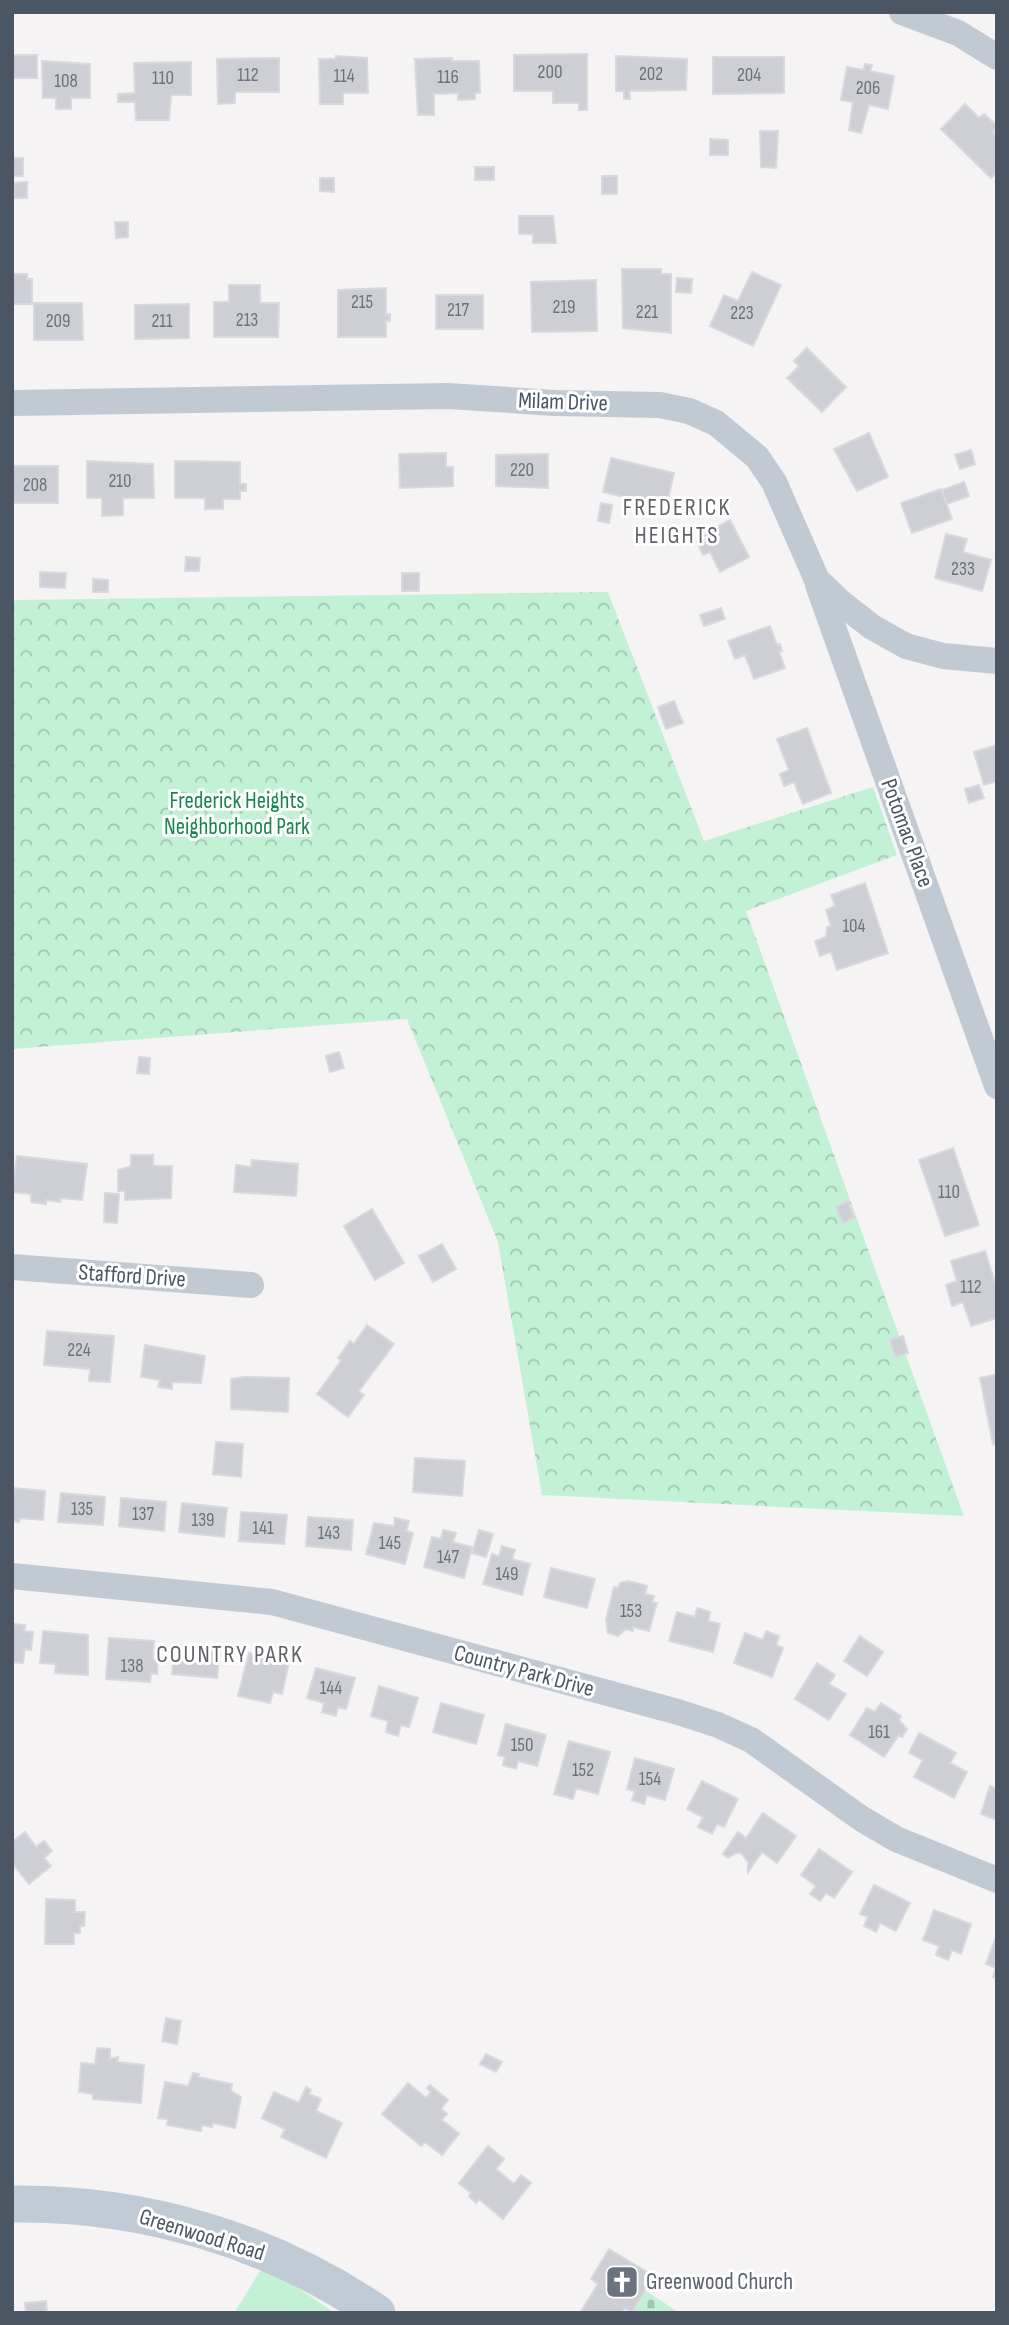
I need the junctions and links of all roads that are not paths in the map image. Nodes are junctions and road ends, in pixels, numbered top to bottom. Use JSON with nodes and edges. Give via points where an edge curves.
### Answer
{"nodes":[{"id":1,"x":902,"y":12,"type":"edge"},
{"id":2,"x":997,"y":57,"type":"edge"},
{"id":3,"x":12,"y":403,"type":"edge"},
{"id":4,"x":817,"y":580,"type":"junction"},
{"id":5,"x":997,"y":661,"type":"edge"},
{"id":6,"x":997,"y":1086,"type":"edge"},
{"id":7,"x":12,"y":1267,"type":"edge"},
{"id":8,"x":251,"y":1285,"type":"dead end"},
{"id":9,"x":12,"y":1576,"type":"edge"},
{"id":10,"x":997,"y":1880,"type":"edge"},
{"id":11,"x":12,"y":2204,"type":"edge"},
{"id":12,"x":377,"y":2313,"type":"edge"}],
"edges":[{"from":1,"to":2,"type":"street","via":[[958,33]]},
{"from":3,"to":4,"type":"street","name":"Milam Drive","via":[[448,396],[660,405],[689,411],[716,423],[757,457],[774,482]]},
{"from":4,"to":5,"type":"street","name":"Milam Drive","via":[[872,627],[906,646],[943,656]]},
{"from":4,"to":6,"type":"street","name":"Potomac Place"},
{"from":7,"to":8,"type":"street","name":"Stafford Drive"},
{"from":9,"to":10,"type":"street","name":"Country Park Drive","via":[[272,1602],[678,1712],[751,1740],[896,1839]]},
{"from":11,"to":12,"type":"main road","name":"Greenwood Road","via":[[105,2208],[214,2233],[304,2270]]}]}
